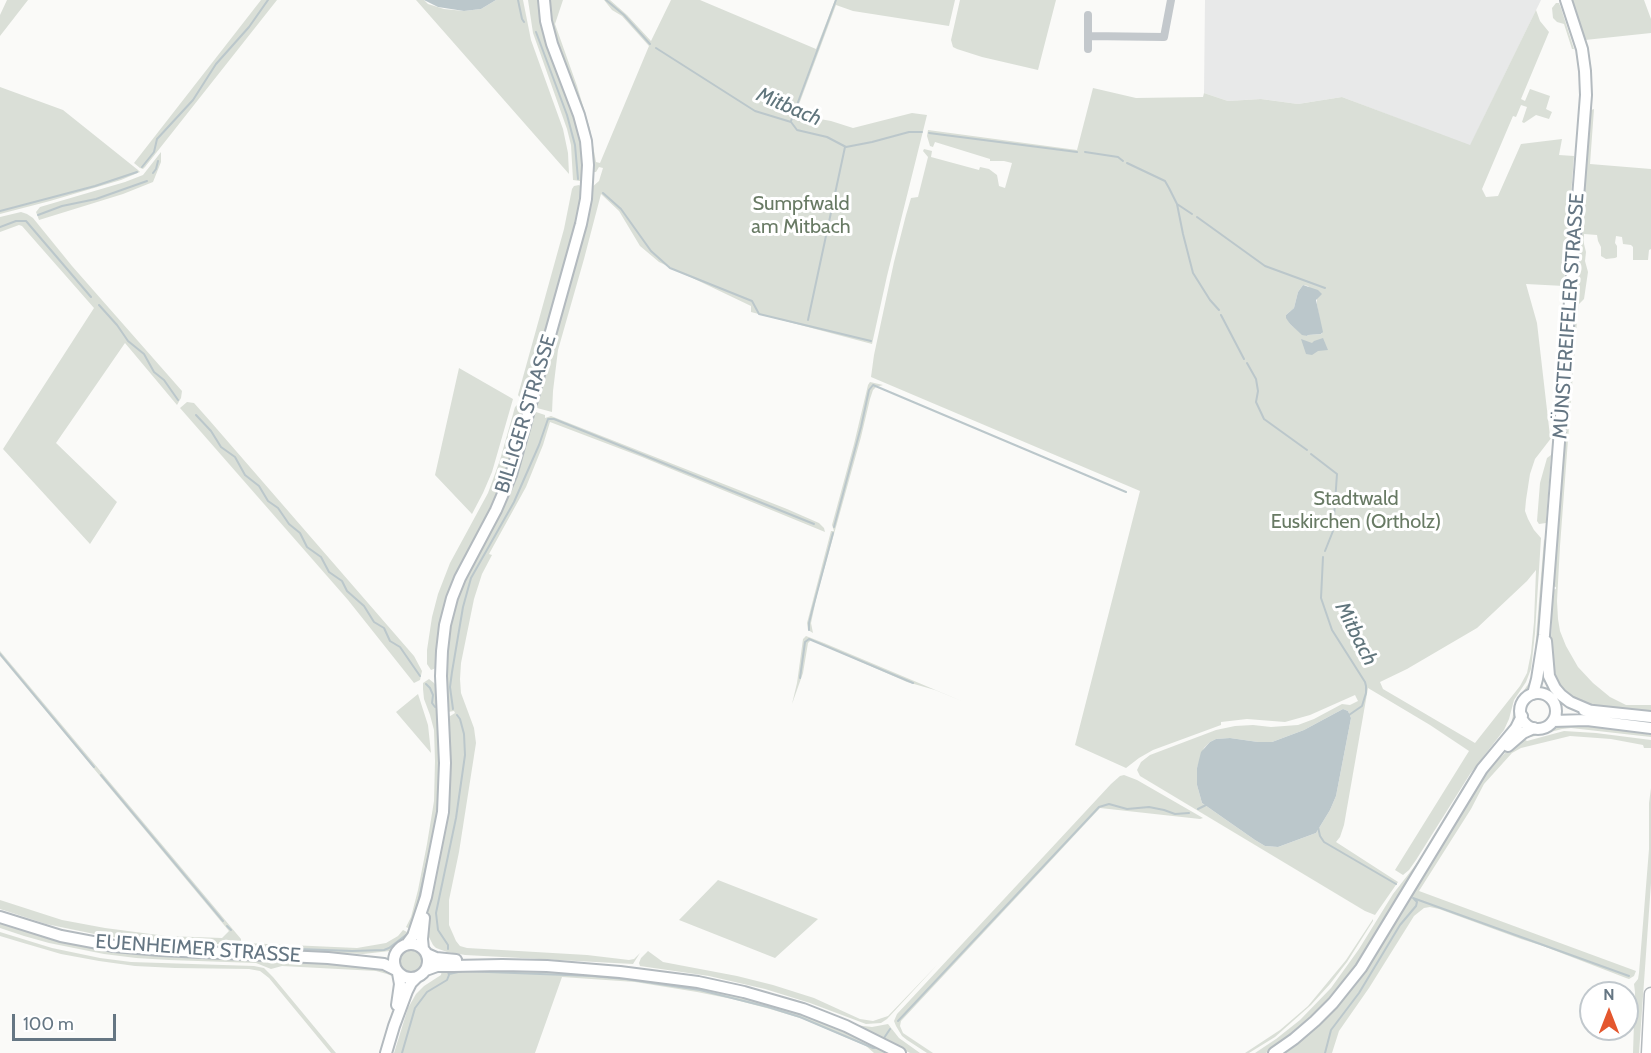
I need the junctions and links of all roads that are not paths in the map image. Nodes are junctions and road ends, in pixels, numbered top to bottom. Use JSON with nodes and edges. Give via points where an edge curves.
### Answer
{"nodes":[{"id":1,"x":544,"y":0,"type":"edge"},
{"id":2,"x":1171,"y":0,"type":"edge"},
{"id":3,"x":1566,"y":0,"type":"edge"},
{"id":4,"x":1088,"y":15,"type":"dead end"},
{"id":5,"x":1088,"y":36,"type":"junction"},
{"id":6,"x":1088,"y":50,"type":"dead end"},
{"id":7,"x":1544,"y":635,"type":"junction"},
{"id":8,"x":1533,"y":694,"type":"junction"},
{"id":9,"x":1551,"y":700,"type":"junction"},
{"id":10,"x":1591,"y":711,"type":"junction"},
{"id":11,"x":1522,"y":716,"type":"junction"},
{"id":12,"x":1651,"y":717,"type":"edge"},
{"id":13,"x":1553,"y":722,"type":"junction"},
{"id":14,"x":1534,"y":728,"type":"junction"},
{"id":15,"x":1651,"y":728,"type":"edge"},
{"id":16,"x":1477,"y":779,"type":"junction"},
{"id":17,"x":426,"y":897,"type":"junction"},
{"id":18,"x":0,"y":917,"type":"edge"},
{"id":19,"x":407,"y":944,"type":"junction"},
{"id":20,"x":425,"y":951,"type":"junction"},
{"id":21,"x":396,"y":952,"type":"junction"},
{"id":22,"x":328,"y":958,"type":"junction"},
{"id":23,"x":502,"y":965,"type":"junction"},
{"id":24,"x":426,"y":970,"type":"junction"},
{"id":25,"x":397,"y":971,"type":"junction"},
{"id":26,"x":417,"y":977,"type":"junction"},
{"id":27,"x":1651,"y":994,"type":"edge"},
{"id":28,"x":394,"y":1026,"type":"junction"},
{"id":29,"x":386,"y":1053,"type":"edge"},
{"id":30,"x":900,"y":1053,"type":"edge"},
{"id":31,"x":1274,"y":1053,"type":"edge"},
{"id":32,"x":1648,"y":1053,"type":"edge"}],
"edges":[{"from":1,"to":17,"type":"street","name":"BILLIGER STRASSE","via":[[552,44],[583,129],[587,190],[511,475],[452,598],[441,676],[445,784]]},
{"from":2,"to":5,"type":"street","via":[[1164,37]]},
{"from":3,"to":7,"type":"street","name":"MÜNSTEREIFELER STRASSE","via":[[1582,49],[1586,95]]},
{"from":4,"to":5,"type":"street"},
{"from":5,"to":6,"type":"street"},
{"from":7,"to":8,"type":"street","name":"MÜNSTEREIFELER STRASSE"},
{"from":7,"to":9,"type":"street","name":"MÜNSTEREIFELER STRASSE","via":[[1545,684]]},
{"from":7,"to":10,"type":"street","via":[[1549,676],[1555,688],[1570,702]]},
{"from":8,"to":9,"type":"street","via":[[1540,693]]},
{"from":8,"to":11,"type":"street","via":[[1523,703]]},
{"from":9,"to":10,"type":"street","via":[[1565,708]]},
{"from":9,"to":13,"type":"street","via":[[1556,712]]},
{"from":10,"to":12,"type":"street"},
{"from":11,"to":14,"type":"street"},
{"from":11,"to":16,"type":"street"},
{"from":13,"to":14,"type":"street"},
{"from":13,"to":15,"type":"street","via":[[1587,720]]},
{"from":14,"to":16,"type":"street","via":[[1512,742]]},
{"from":16,"to":31,"type":"street","via":[[1361,968],[1315,1021]]},
{"from":17,"to":19,"type":"street","name":"BILLIGER STRASSE"},
{"from":17,"to":20,"type":"street","name":"BILLIGER STRASSE","via":[[422,934]]},
{"from":18,"to":22,"type":"street","name":"EUENHEIMER STRASSE","via":[[61,936],[114,946]]},
{"from":19,"to":20,"type":"street"},
{"from":19,"to":21,"type":"street"},
{"from":20,"to":23,"type":"street","via":[[441,958]]},
{"from":20,"to":24,"type":"street","via":[[429,962]]},
{"from":21,"to":22,"type":"street","name":"EUENHEIMER STRASSE"},
{"from":21,"to":25,"type":"street"},
{"from":22,"to":25,"type":"street","name":"EUENHEIMER STRASSE","via":[[384,964]]},
{"from":23,"to":24,"type":"street","via":[[440,966]]},
{"from":23,"to":30,"type":"street","via":[[642,974],[735,990],[828,1019]]},
{"from":24,"to":26,"type":"street"},
{"from":25,"to":26,"type":"street","via":[[406,978]]},
{"from":25,"to":28,"type":"street","via":[[400,984]]},
{"from":26,"to":28,"type":"street"},
{"from":27,"to":32,"type":"main road"},
{"from":28,"to":29,"type":"street"}]}
